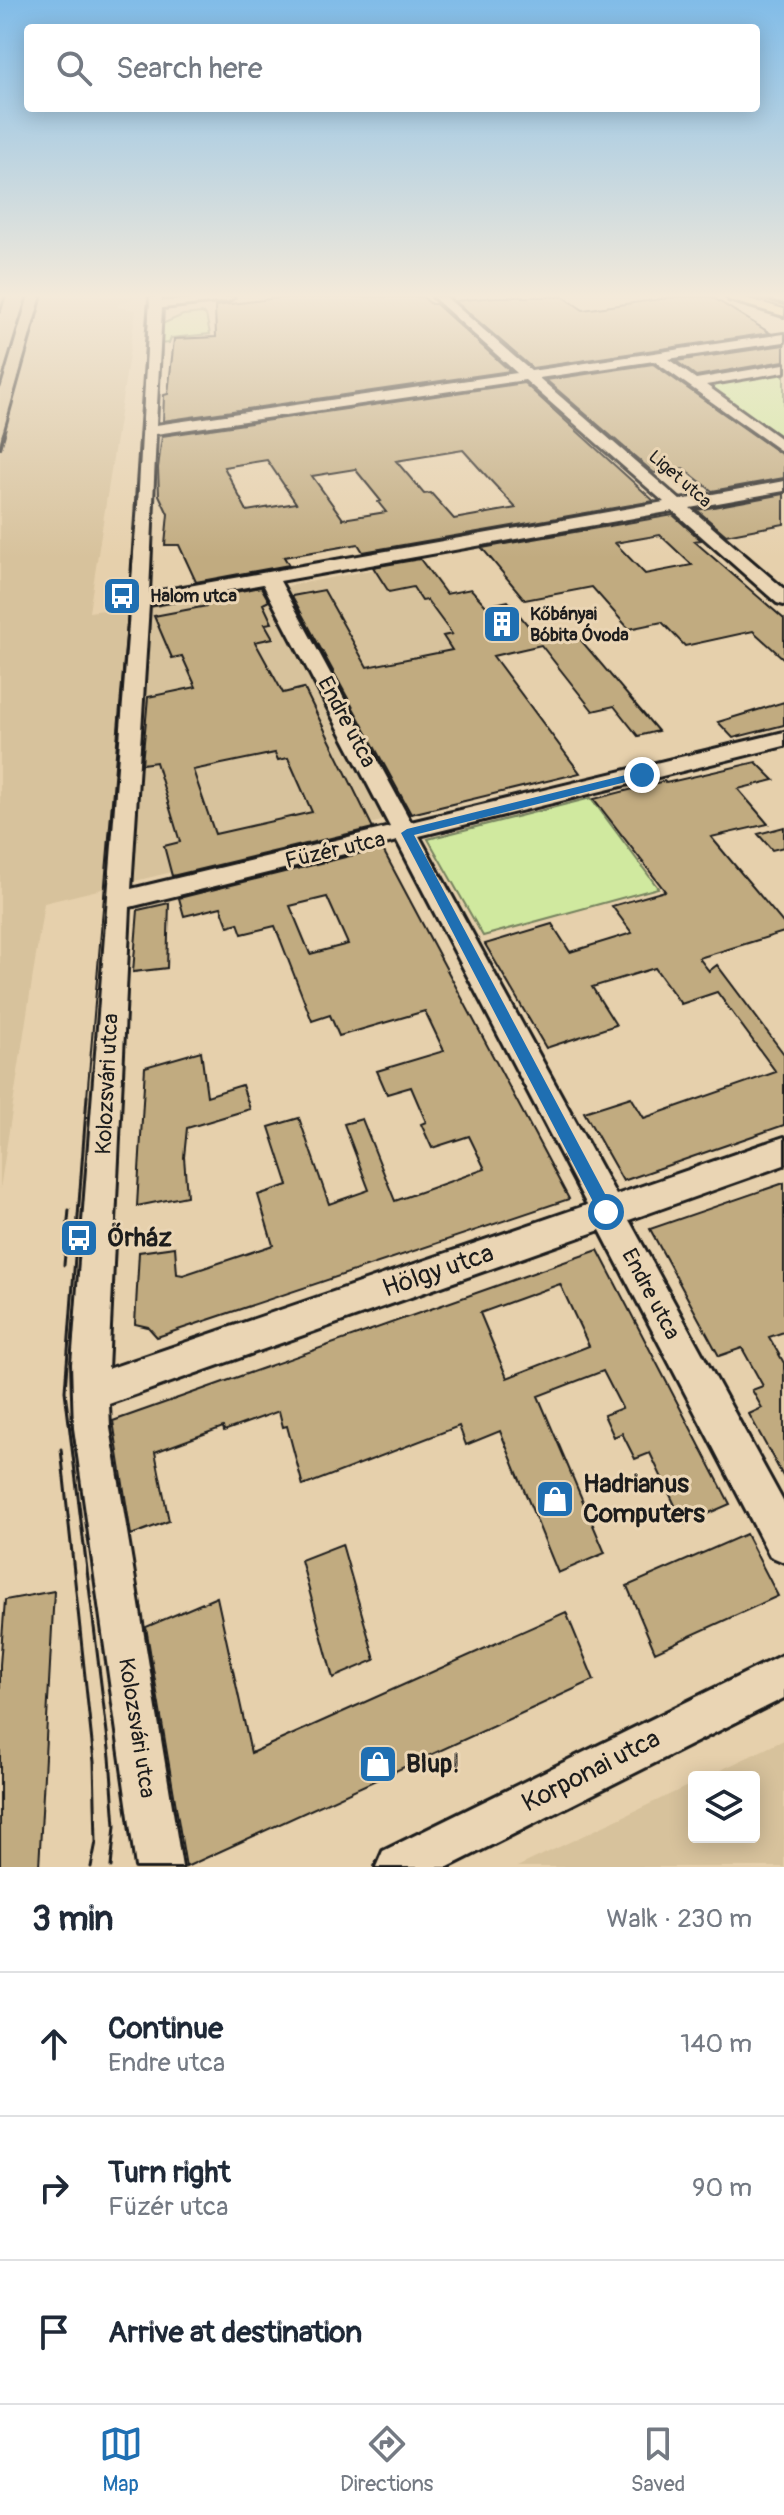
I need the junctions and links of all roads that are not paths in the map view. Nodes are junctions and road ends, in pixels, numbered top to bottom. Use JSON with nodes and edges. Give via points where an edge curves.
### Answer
{"nodes":[{"id":1,"x":152,"y":384,"type":"edge"},
{"id":2,"x":460,"y":384,"type":"edge"},
{"id":3,"x":540,"y":384,"type":"edge"},
{"id":4,"x":697,"y":384,"type":"edge"},
{"id":5,"x":150,"y":430,"type":"junction"},
{"id":6,"x":782,"y":445,"type":"edge"},
{"id":7,"x":784,"y":486,"type":"edge"},
{"id":8,"x":679,"y":505,"type":"junction"},
{"id":9,"x":270,"y":580,"type":"junction"},
{"id":10,"x":784,"y":599,"type":"edge"},
{"id":11,"x":138,"y":601,"type":"junction"},
{"id":12,"x":784,"y":739,"type":"edge"},
{"id":13,"x":407,"y":833,"type":"junction"},
{"id":14,"x":118,"y":901,"type":"junction"},
{"id":15,"x":784,"y":1151,"type":"edge"},
{"id":16,"x":606,"y":1212,"type":"junction"},
{"id":17,"x":92,"y":1392,"type":"junction"},
{"id":18,"x":784,"y":1542,"type":"edge"},
{"id":19,"x":784,"y":1675,"type":"edge"},
{"id":20,"x":159,"y":1867,"type":"edge"},
{"id":21,"x":399,"y":1867,"type":"edge"}],
"edges":[{"from":1,"to":5,"type":"street","name":"Kolozsvári utca"},
{"from":2,"to":5,"type":"street"},
{"from":3,"to":8,"type":"street","name":"Liget utca"},
{"from":4,"to":6,"type":"street"},
{"from":5,"to":11,"type":"street","name":"Kolozsvári utca"},
{"from":7,"to":8,"type":"street"},
{"from":8,"to":9,"type":"street"},
{"from":8,"to":10,"type":"street","name":"Liget utca"},
{"from":9,"to":11,"type":"street"},
{"from":9,"to":13,"type":"street","name":"Endre utca"},
{"from":11,"to":14,"type":"street","name":"Kolozsvári utca"},
{"from":12,"to":13,"type":"street","name":"Füzér utca"},
{"from":13,"to":14,"type":"street","name":"Füzér utca"},
{"from":13,"to":16,"type":"street","name":"Endre utca"},
{"from":14,"to":17,"type":"street","name":"Kolozsvári utca"},
{"from":15,"to":16,"type":"street","name":"Hölgy utca"},
{"from":16,"to":17,"type":"street","name":"Hölgy utca"},
{"from":16,"to":18,"type":"street","name":"Endre utca"},
{"from":17,"to":20,"type":"street","name":"Kolozsvári utca","via":[[92,1428]]},
{"from":19,"to":21,"type":"street","name":"Korponai utca"}]}
